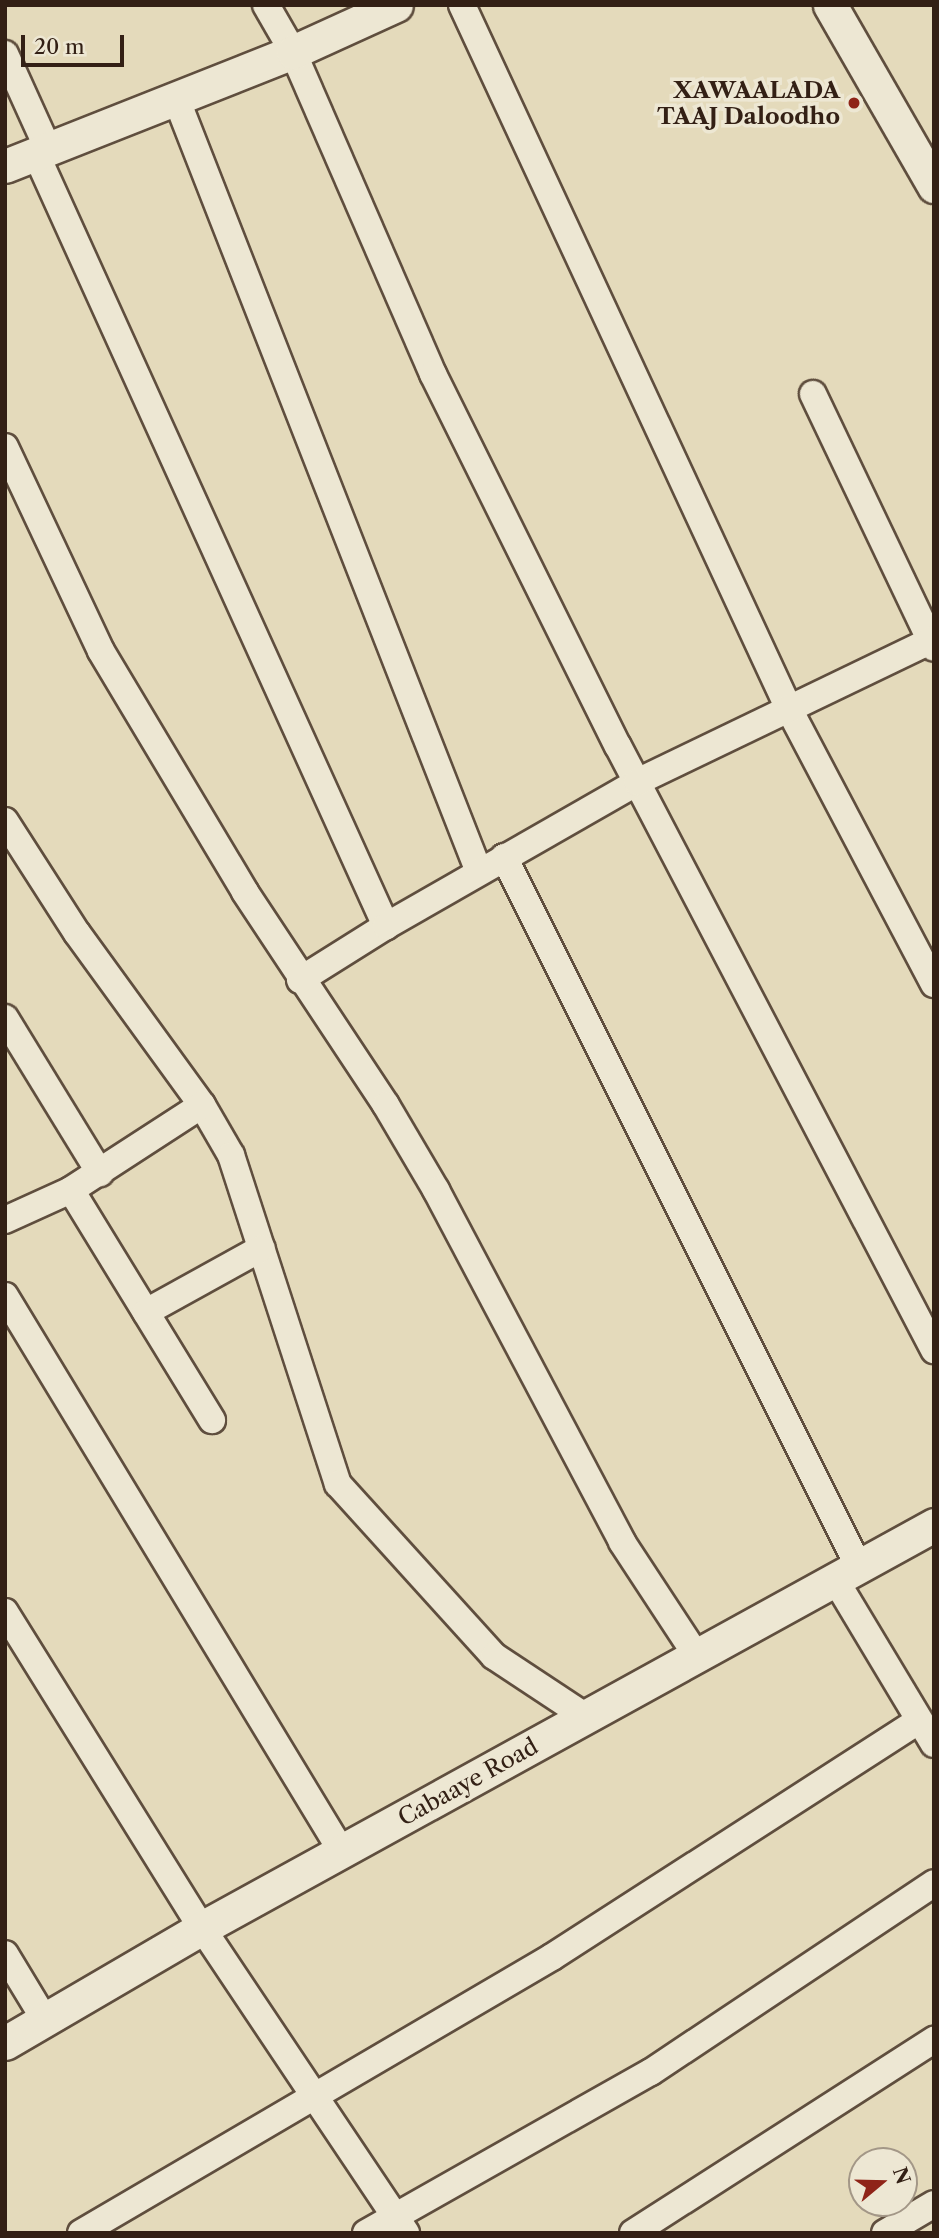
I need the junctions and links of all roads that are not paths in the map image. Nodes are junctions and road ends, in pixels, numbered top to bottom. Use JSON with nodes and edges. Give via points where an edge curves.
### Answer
{"nodes":[{"id":1,"x":266,"y":5,"type":"edge"},
{"id":2,"x":396,"y":5,"type":"edge"},
{"id":3,"x":461,"y":5,"type":"edge"},
{"id":4,"x":830,"y":5,"type":"edge"},
{"id":5,"x":293,"y":52,"type":"junction"},
{"id":6,"x":5,"y":54,"type":"edge"},
{"id":7,"x":176,"y":98,"type":"junction"},
{"id":8,"x":42,"y":151,"type":"junction"},
{"id":9,"x":5,"y":166,"type":"edge"},
{"id":10,"x":934,"y":186,"type":"edge"},
{"id":11,"x":813,"y":394,"type":"dead end"},
{"id":12,"x":5,"y":447,"type":"edge"},
{"id":13,"x":933,"y":643,"type":"edge"},
{"id":14,"x":789,"y":709,"type":"junction"},
{"id":15,"x":637,"y":782,"type":"junction"},
{"id":16,"x":5,"y":821,"type":"edge"},
{"id":17,"x":504,"y":857,"type":"junction"},
{"id":18,"x":479,"y":872,"type":"junction"},
{"id":19,"x":386,"y":926,"type":"junction"},
{"id":20,"x":300,"y":980,"type":"junction"},
{"id":21,"x":934,"y":984,"type":"edge"},
{"id":22,"x":5,"y":1018,"type":"edge"},
{"id":23,"x":202,"y":1105,"type":"junction"},
{"id":24,"x":100,"y":1173,"type":"junction"},
{"id":25,"x":71,"y":1190,"type":"junction"},
{"id":26,"x":5,"y":1220,"type":"edge"},
{"id":27,"x":262,"y":1248,"type":"junction"},
{"id":28,"x":5,"y":1296,"type":"edge"},
{"id":29,"x":146,"y":1312,"type":"junction"},
{"id":30,"x":934,"y":1350,"type":"edge"},
{"id":31,"x":212,"y":1420,"type":"dead end"},
{"id":32,"x":934,"y":1525,"type":"edge"},
{"id":33,"x":847,"y":1574,"type":"junction"},
{"id":34,"x":5,"y":1612,"type":"edge"},
{"id":35,"x":697,"y":1656,"type":"junction"},
{"id":36,"x":586,"y":1717,"type":"junction"},
{"id":37,"x":918,"y":1721,"type":"junction"},
{"id":38,"x":934,"y":1744,"type":"edge"},
{"id":39,"x":342,"y":1852,"type":"junction"},
{"id":40,"x":934,"y":1883,"type":"edge"},
{"id":41,"x":202,"y":1928,"type":"junction"},
{"id":42,"x":5,"y":1954,"type":"edge"},
{"id":43,"x":45,"y":2020,"type":"junction"},
{"id":44,"x":934,"y":2040,"type":"edge"},
{"id":45,"x":5,"y":2043,"type":"edge"},
{"id":46,"x":315,"y":2098,"type":"junction"},
{"id":47,"x":934,"y":2204,"type":"edge"},
{"id":48,"x":400,"y":2224,"type":"edge"},
{"id":49,"x":81,"y":2233,"type":"edge"},
{"id":50,"x":366,"y":2233,"type":"edge"},
{"id":51,"x":633,"y":2233,"type":"edge"},
{"id":52,"x":885,"y":2233,"type":"edge"}],
"edges":[{"from":1,"to":5,"type":"street"},
{"from":2,"to":5,"type":"street"},
{"from":3,"to":14,"type":"street"},
{"from":4,"to":10,"type":"street"},
{"from":5,"to":7,"type":"street"},
{"from":5,"to":15,"type":"street","via":[[433,374]]},
{"from":6,"to":8,"type":"street"},
{"from":7,"to":8,"type":"street"},
{"from":7,"to":18,"type":"street"},
{"from":8,"to":9,"type":"street"},
{"from":8,"to":19,"type":"street"},
{"from":11,"to":13,"type":"street"},
{"from":12,"to":20,"type":"street","via":[[102,651]]},
{"from":13,"to":14,"type":"street"},
{"from":14,"to":15,"type":"street"},
{"from":14,"to":21,"type":"street"},
{"from":15,"to":17,"type":"street"},
{"from":15,"to":30,"type":"street"},
{"from":16,"to":23,"type":"street","via":[[78,933]]},
{"from":17,"to":18,"type":"street"},
{"from":17,"to":33,"type":"street"},
{"from":18,"to":19,"type":"street"},
{"from":19,"to":20,"type":"street"},
{"from":20,"to":35,"type":"street","via":[[386,1105],[436,1190],[622,1542]]},
{"from":22,"to":24,"type":"street"},
{"from":23,"to":24,"type":"street"},
{"from":23,"to":27,"type":"street","via":[[231,1155]]},
{"from":24,"to":25,"type":"street"},
{"from":25,"to":26,"type":"street"},
{"from":25,"to":29,"type":"street"},
{"from":27,"to":29,"type":"street"},
{"from":27,"to":36,"type":"street","via":[[338,1484],[494,1656]]},
{"from":28,"to":39,"type":"street"},
{"from":29,"to":31,"type":"street"},
{"from":32,"to":33,"type":"street","name":"Cabaaye Road"},
{"from":33,"to":35,"type":"street","name":"Cabaaye Road"},
{"from":33,"to":37,"type":"street"},
{"from":34,"to":41,"type":"street"},
{"from":35,"to":36,"type":"street","name":"Cabaaye Road"},
{"from":36,"to":39,"type":"street","name":"Cabaaye Road"},
{"from":37,"to":38,"type":"street"},
{"from":37,"to":46,"type":"street","via":[[552,1957]]},
{"from":39,"to":41,"type":"street","name":"Cabaaye Road"},
{"from":40,"to":48,"type":"street","via":[[651,2072]]},
{"from":41,"to":43,"type":"street","name":"Cabaaye Road"},
{"from":41,"to":46,"type":"street"},
{"from":42,"to":43,"type":"street"},
{"from":43,"to":45,"type":"street","name":"Cabaaye Road"},
{"from":44,"to":51,"type":"street"},
{"from":46,"to":48,"type":"street"},
{"from":46,"to":49,"type":"street"},
{"from":47,"to":52,"type":"street"},
{"from":48,"to":50,"type":"street"}]}
